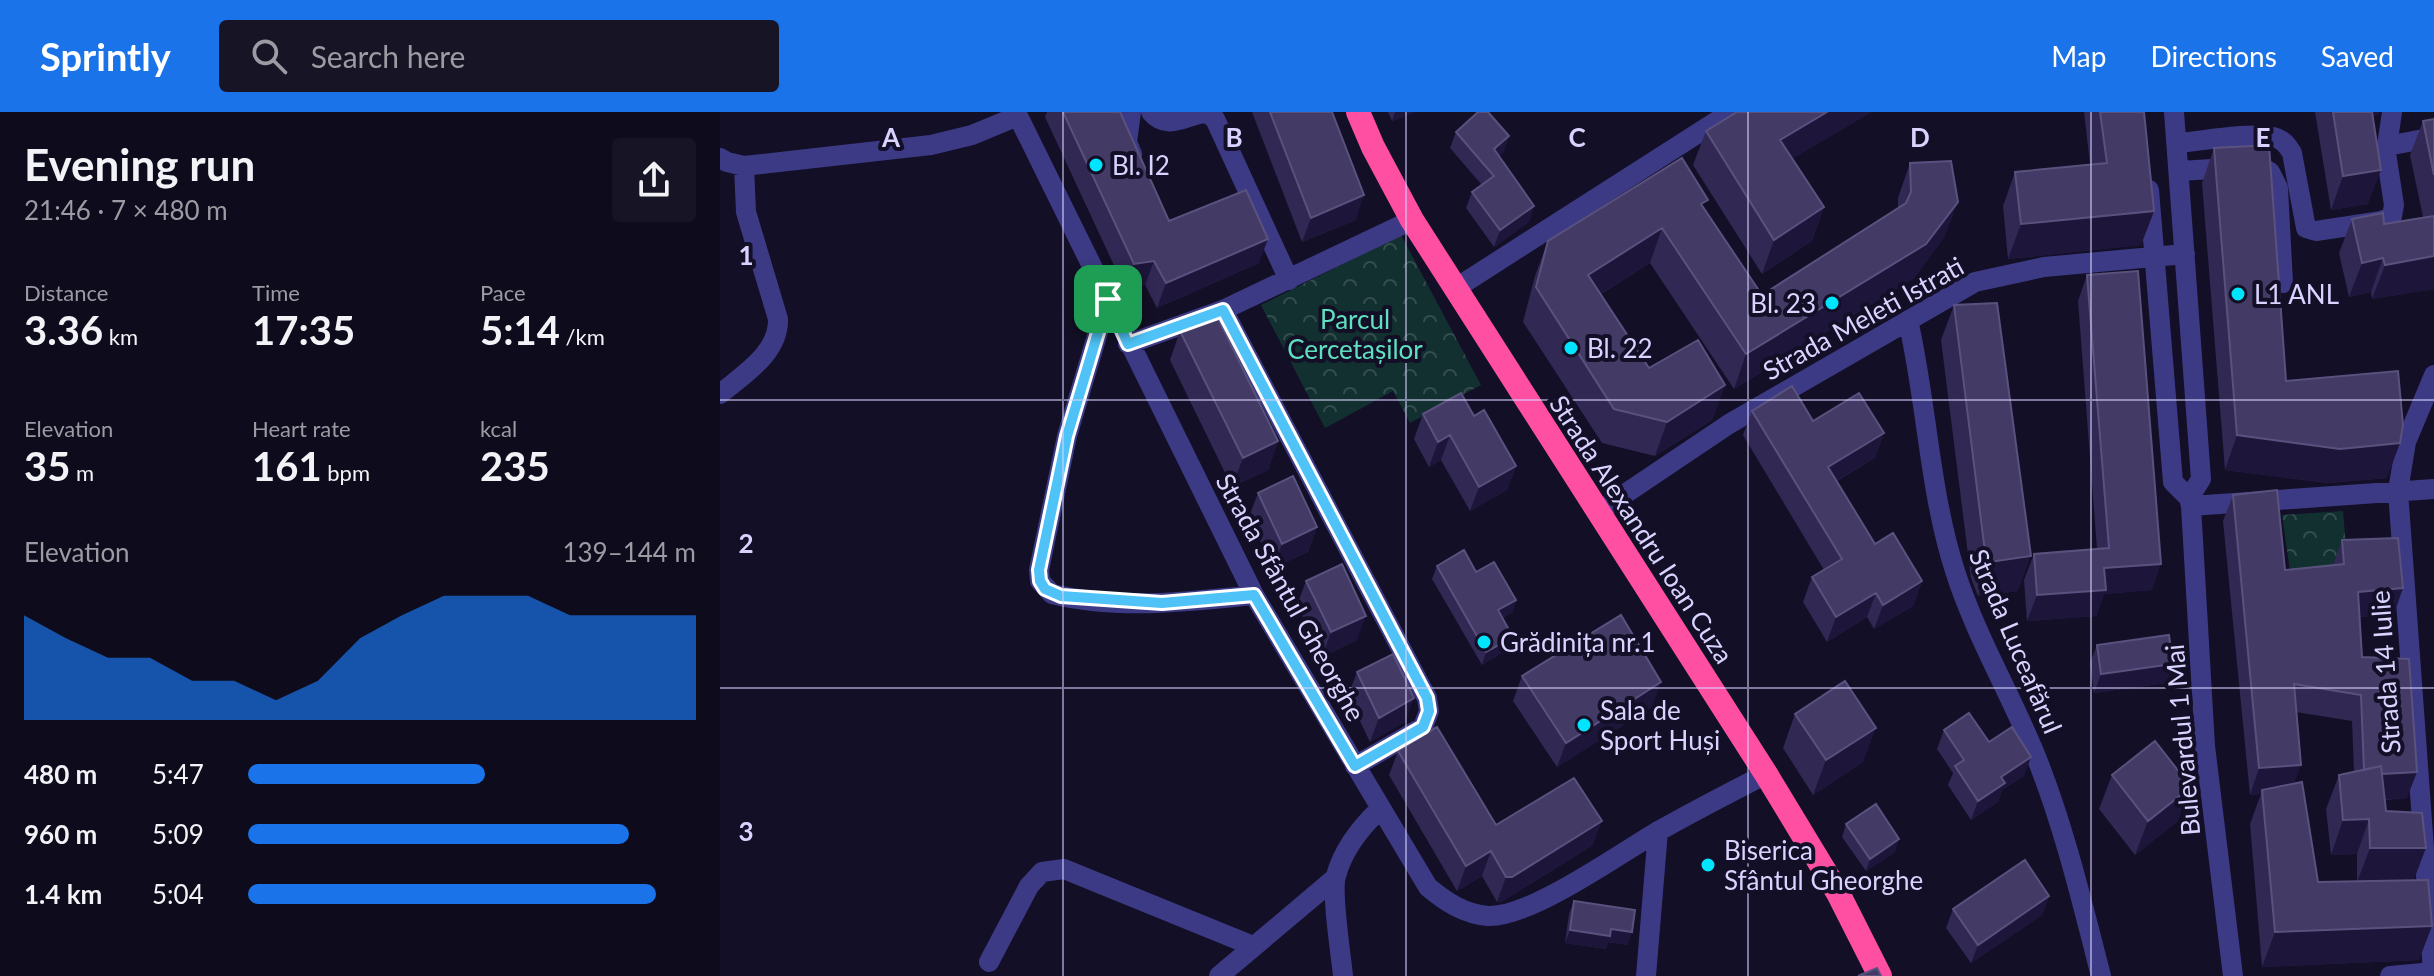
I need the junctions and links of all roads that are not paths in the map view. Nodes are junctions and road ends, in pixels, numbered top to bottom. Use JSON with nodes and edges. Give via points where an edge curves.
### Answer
{"nodes":[{"id":1,"x":1131,"y":112,"type":"edge"},
{"id":2,"x":1151,"y":112,"type":"edge"},
{"id":3,"x":1358,"y":112,"type":"edge"},
{"id":4,"x":1731,"y":112,"type":"edge"},
{"id":5,"x":2174,"y":112,"type":"edge"},
{"id":6,"x":2392,"y":112,"type":"edge"},
{"id":7,"x":1017,"y":114,"type":"edge"},
{"id":8,"x":2434,"y":137,"type":"edge"},
{"id":9,"x":2177,"y":143,"type":"junction"},
{"id":10,"x":2387,"y":146,"type":"junction"},
{"id":11,"x":720,"y":158,"type":"edge"},
{"id":12,"x":744,"y":166,"type":"junction"},
{"id":13,"x":2147,"y":170,"type":"edge"},
{"id":14,"x":2180,"y":171,"type":"junction"},
{"id":15,"x":1142,"y":174,"type":"edge"},
{"id":16,"x":1412,"y":220,"type":"junction"},
{"id":17,"x":2185,"y":254,"type":"junction"},
{"id":18,"x":2155,"y":255,"type":"junction"},
{"id":19,"x":1289,"y":280,"type":"junction"},
{"id":20,"x":2283,"y":283,"type":"dead end"},
{"id":21,"x":1456,"y":288,"type":"junction"},
{"id":22,"x":1108,"y":299,"type":"junction"},
{"id":23,"x":1223,"y":310,"type":"junction"},
{"id":24,"x":1908,"y":320,"type":"junction"},
{"id":25,"x":1128,"y":344,"type":"junction"},
{"id":26,"x":2434,"y":375,"type":"edge"},
{"id":27,"x":720,"y":394,"type":"edge"},
{"id":28,"x":2434,"y":489,"type":"edge"},
{"id":29,"x":2398,"y":491,"type":"junction"},
{"id":30,"x":2190,"y":502,"type":"junction"},
{"id":31,"x":1598,"y":512,"type":"junction"},
{"id":32,"x":1254,"y":595,"type":"junction"},
{"id":33,"x":1355,"y":766,"type":"junction"},
{"id":34,"x":1766,"y":774,"type":"junction"},
{"id":35,"x":1380,"y":809,"type":"junction"},
{"id":36,"x":1658,"y":831,"type":"junction"},
{"id":37,"x":1334,"y":879,"type":"junction"},
{"id":38,"x":1253,"y":946,"type":"junction"},
{"id":39,"x":989,"y":962,"type":"dead end"},
{"id":40,"x":2434,"y":972,"type":"edge"},
{"id":41,"x":1219,"y":976,"type":"edge"},
{"id":42,"x":1343,"y":976,"type":"edge"},
{"id":43,"x":1646,"y":976,"type":"edge"},
{"id":44,"x":1880,"y":976,"type":"edge"},
{"id":45,"x":2101,"y":976,"type":"edge"},
{"id":46,"x":2233,"y":976,"type":"edge"},
{"id":47,"x":2390,"y":976,"type":"edge"}],
"edges":[{"from":1,"to":15,"type":"street","via":[[1127,142]]},
{"from":2,"to":19,"type":"street","via":[[1171,123],[1207,113],[1215,119]]},
{"from":3,"to":16,"type":"highway","name":"Strada Alexandru Ioan Cuza"},
{"from":4,"to":21,"type":"street"},
{"from":5,"to":9,"type":"street","name":"Bulevardul 1 Mai"},
{"from":6,"to":10,"type":"street"},
{"from":7,"to":12,"type":"street","via":[[972,135],[931,145]]},
{"from":7,"to":22,"type":"street","name":"Strada Sfântul Gheorghe"},
{"from":8,"to":10,"type":"street"},
{"from":9,"to":10,"type":"street","via":[[2260,136],[2285,142],[2292,153],[2306,228],[2316,231],[2392,216]]},
{"from":9,"to":14,"type":"street","name":"Bulevardul 1 Mai"},
{"from":11,"to":12,"type":"street"},
{"from":12,"to":27,"type":"street","via":[[746,212],[779,334],[769,350]]},
{"from":13,"to":18,"type":"street","name":"Bulevardul 1 Mai"},
{"from":14,"to":17,"type":"street","name":"Bulevardul 1 Mai"},
{"from":14,"to":20,"type":"street","via":[[2260,166],[2270,172],[2278,188]]},
{"from":16,"to":19,"type":"street"},
{"from":16,"to":21,"type":"highway","name":"Strada Alexandru Ioan Cuza"},
{"from":17,"to":18,"type":"street","name":"Strada Meleti Istrati"},
{"from":17,"to":30,"type":"street","name":"Bulevardul 1 Mai","via":[[2201,479]]},
{"from":18,"to":24,"type":"street","name":"Strada Meleti Istrati","via":[[1997,276],[1975,282]]},
{"from":18,"to":30,"type":"street","name":"Bulevardul 1 Mai","via":[[2173,482]]},
{"from":19,"to":23,"type":"street"},
{"from":21,"to":31,"type":"highway","name":"Strada Alexandru Ioan Cuza"},
{"from":22,"to":25,"type":"street","name":"Strada Sfântul Gheorghe"},
{"from":22,"to":32,"type":"street","via":[[1062,459],[1040,581],[1061,596],[1162,603]]},
{"from":23,"to":25,"type":"street"},
{"from":23,"to":33,"type":"street","via":[[1427,698],[1423,727]]},
{"from":24,"to":31,"type":"street","name":"Strada Meleti Istrati","via":[[1729,424]]},
{"from":24,"to":45,"type":"street","name":"Strada Luceafărul","via":[[1954,568],[2037,757]]},
{"from":25,"to":32,"type":"street","name":"Strada Sfântul Gheorghe"},
{"from":26,"to":29,"type":"street","name":"Strada 14 Iulie","via":[[2406,442]]},
{"from":28,"to":29,"type":"street"},
{"from":29,"to":30,"type":"street"},
{"from":29,"to":40,"type":"street","name":"Strada 14 Iulie"},
{"from":30,"to":46,"type":"street","name":"Bulevardul 1 Mai","via":[[2205,746]]},
{"from":31,"to":34,"type":"highway","name":"Strada Alexandru Ioan Cuza"},
{"from":32,"to":33,"type":"street","name":"Strada Sfântul Gheorghe"},
{"from":33,"to":35,"type":"street","name":"Strada Sfântul Gheorghe"},
{"from":34,"to":36,"type":"street","name":"Strada Sfântul Gheorghe"},
{"from":34,"to":44,"type":"highway","name":"Strada Alexandru Ioan Cuza","via":[[1838,893]]},
{"from":35,"to":36,"type":"street","name":"Strada Sfântul Gheorghe","via":[[1428,887],[1457,909],[1488,916],[1524,908]]},
{"from":35,"to":37,"type":"street","via":[[1360,828]]},
{"from":36,"to":43,"type":"street"},
{"from":37,"to":38,"type":"street"},
{"from":37,"to":42,"type":"street"},
{"from":38,"to":39,"type":"street","via":[[1064,869],[1042,872],[1029,886]]},
{"from":38,"to":41,"type":"street"},
{"from":40,"to":47,"type":"street"}]}
